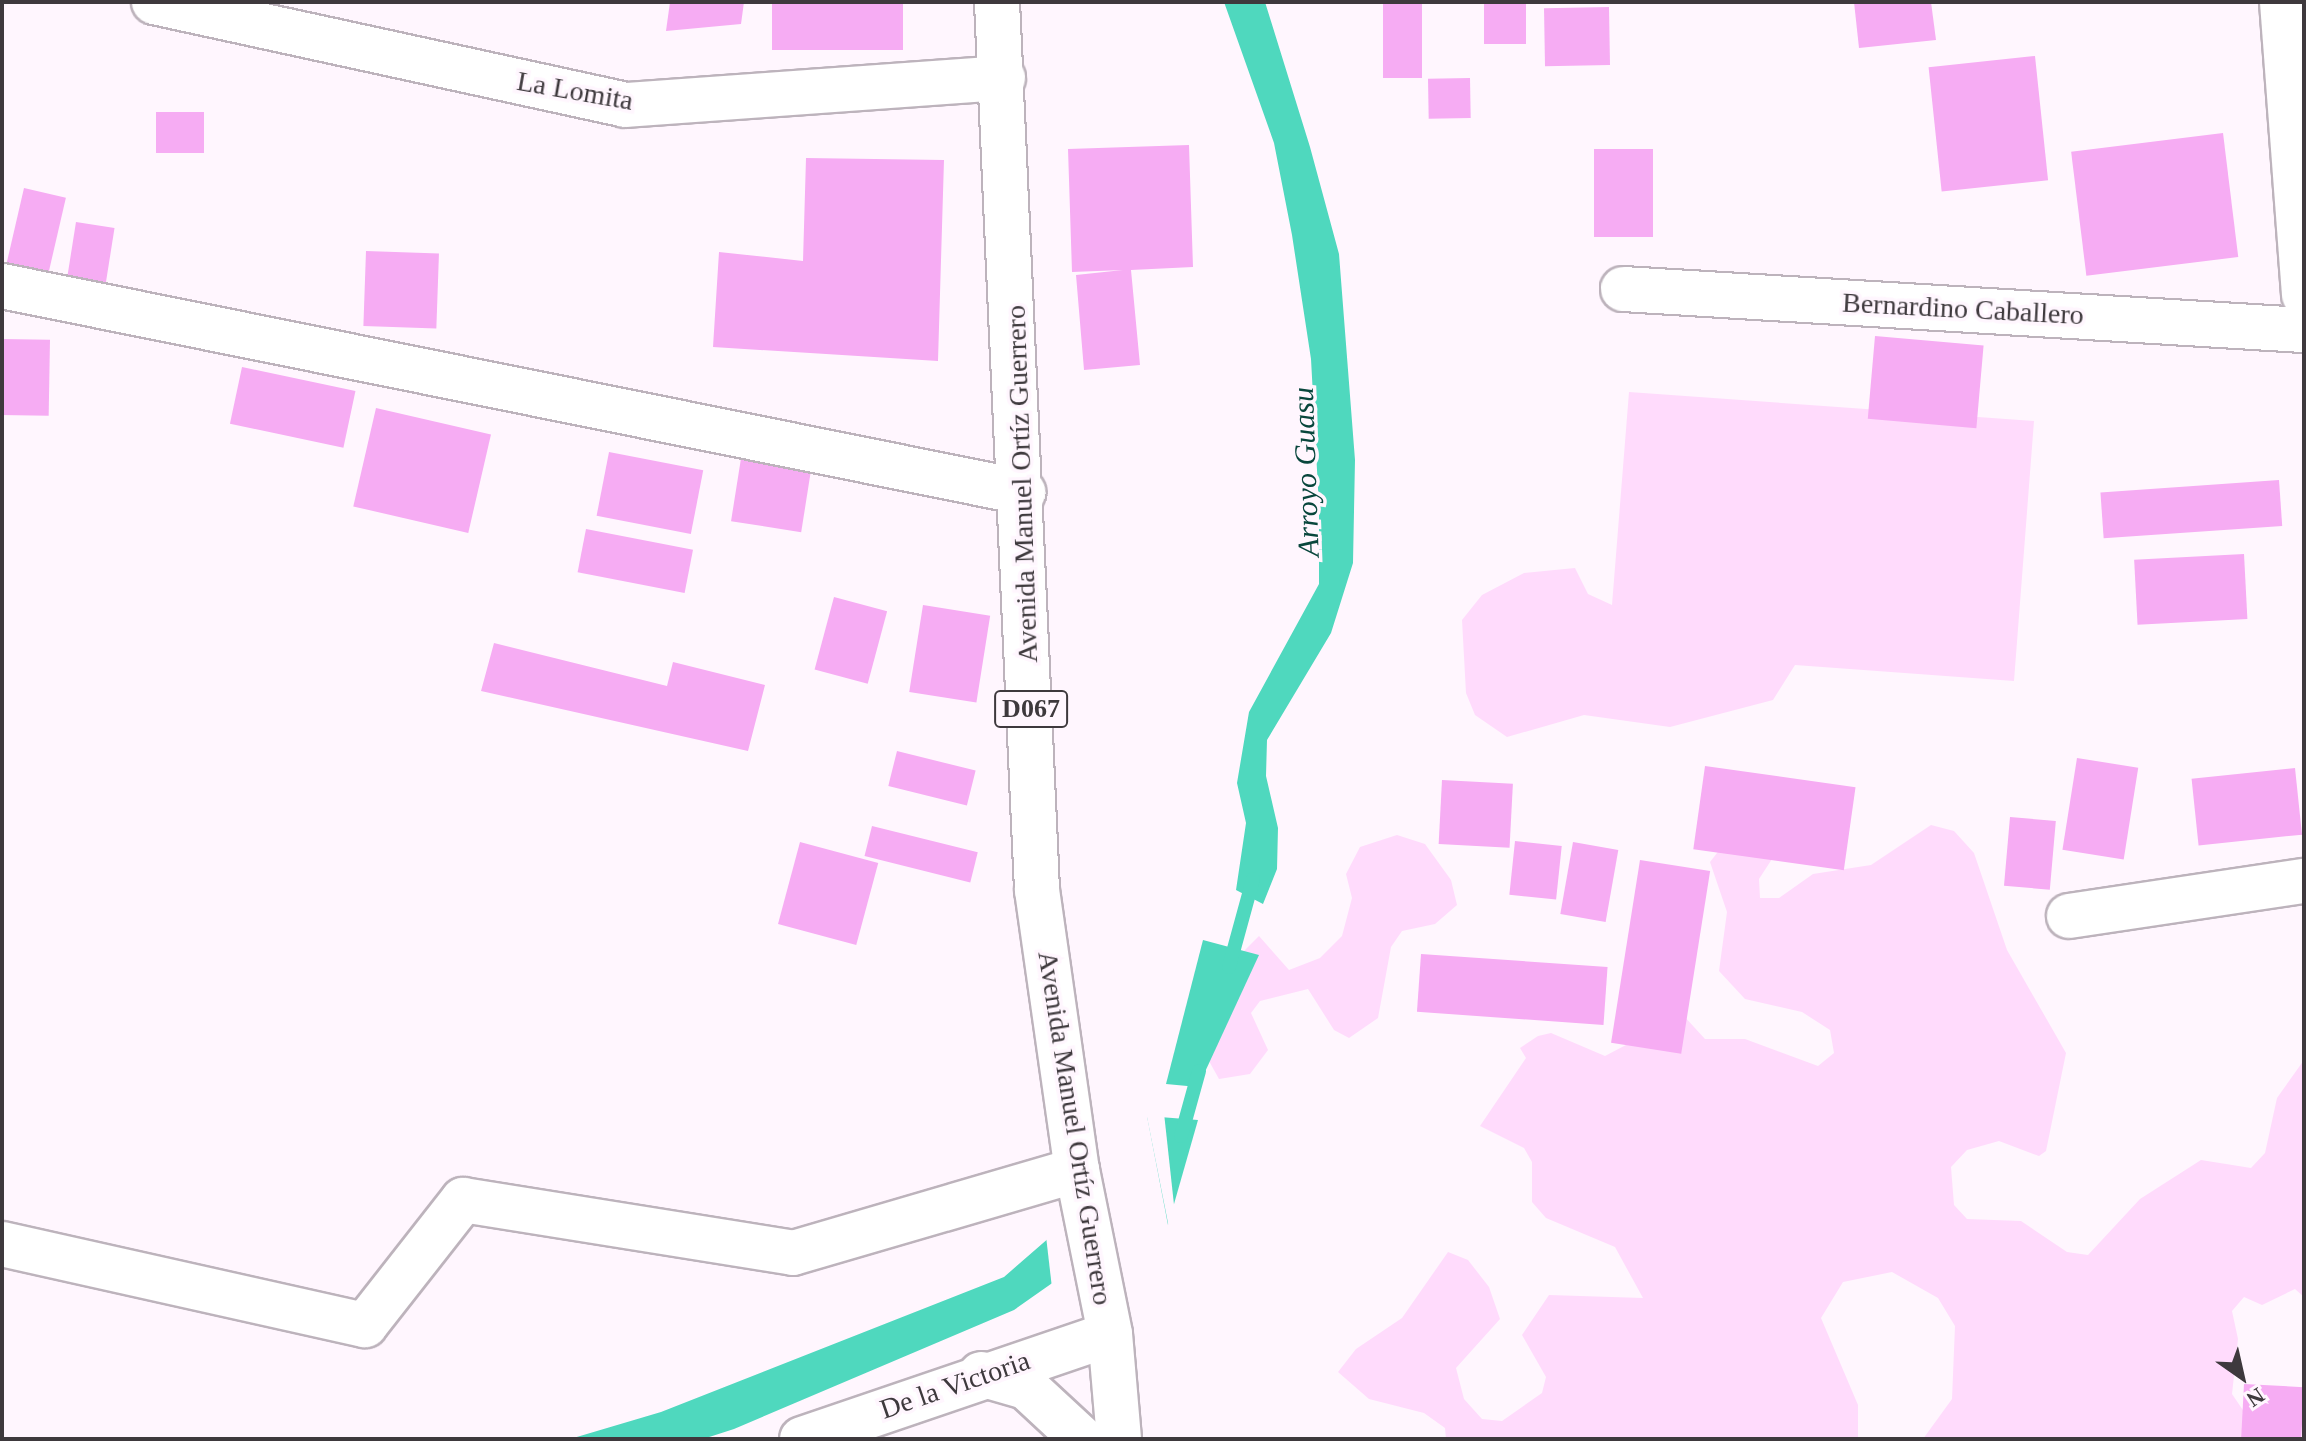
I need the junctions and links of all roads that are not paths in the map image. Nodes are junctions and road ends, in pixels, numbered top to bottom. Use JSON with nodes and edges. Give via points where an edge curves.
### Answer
{"nodes":[{"id":1,"x":154,"y":2,"type":"edge"},
{"id":2,"x":997,"y":2,"type":"edge"},
{"id":3,"x":2282,"y":2,"type":"edge"},
{"id":4,"x":1003,"y":78,"type":"junction"},
{"id":5,"x":2,"y":286,"type":"edge"},
{"id":6,"x":1623,"y":289,"type":"dead end"},
{"id":7,"x":2304,"y":295,"type":"edge"},
{"id":8,"x":2304,"y":330,"type":"edge"},
{"id":9,"x":1023,"y":492,"type":"junction"},
{"id":10,"x":2304,"y":881,"type":"edge"},
{"id":11,"x":2069,"y":916,"type":"dead end"},
{"id":12,"x":1077,"y":1170,"type":"junction"},
{"id":13,"x":2,"y":1244,"type":"edge"},
{"id":14,"x":1110,"y":1334,"type":"junction"},
{"id":15,"x":981,"y":1374,"type":"junction"},
{"id":16,"x":802,"y":1439,"type":"edge"},
{"id":17,"x":1082,"y":1439,"type":"edge"},
{"id":18,"x":1119,"y":1439,"type":"edge"}],
"edges":[{"from":1,"to":4,"type":"street","name":"La Lomita","via":[[625,105]]},
{"from":2,"to":4,"type":"street","name":"Avenida Manuel Ortíz Guerrero","number":"D067"},
{"from":3,"to":7,"type":"street"},
{"from":4,"to":9,"type":"street","name":"Avenida Manuel Ortíz Guerrero","number":"D067"},
{"from":5,"to":9,"type":"street"},
{"from":6,"to":8,"type":"street","name":"Bernardino Caballero"},
{"from":9,"to":12,"type":"street","name":"Avenida Manuel Ortíz Guerrero","number":"D067","via":[[1037,890]]},
{"from":10,"to":11,"type":"street"},
{"from":12,"to":13,"type":"street","via":[[793,1253],[463,1200],[365,1325]]},
{"from":12,"to":14,"type":"street","name":"Avenida Manuel Ortíz Guerrero","number":"D067"},
{"from":14,"to":15,"type":"street","name":"De la Victoria"},
{"from":14,"to":18,"type":"street","name":"Avenida Manuel Ortíz Guerrero","number":"D067"},
{"from":15,"to":16,"type":"street","name":"De la Victoria"},
{"from":15,"to":17,"type":"street","via":[[1026,1387]]}]}
